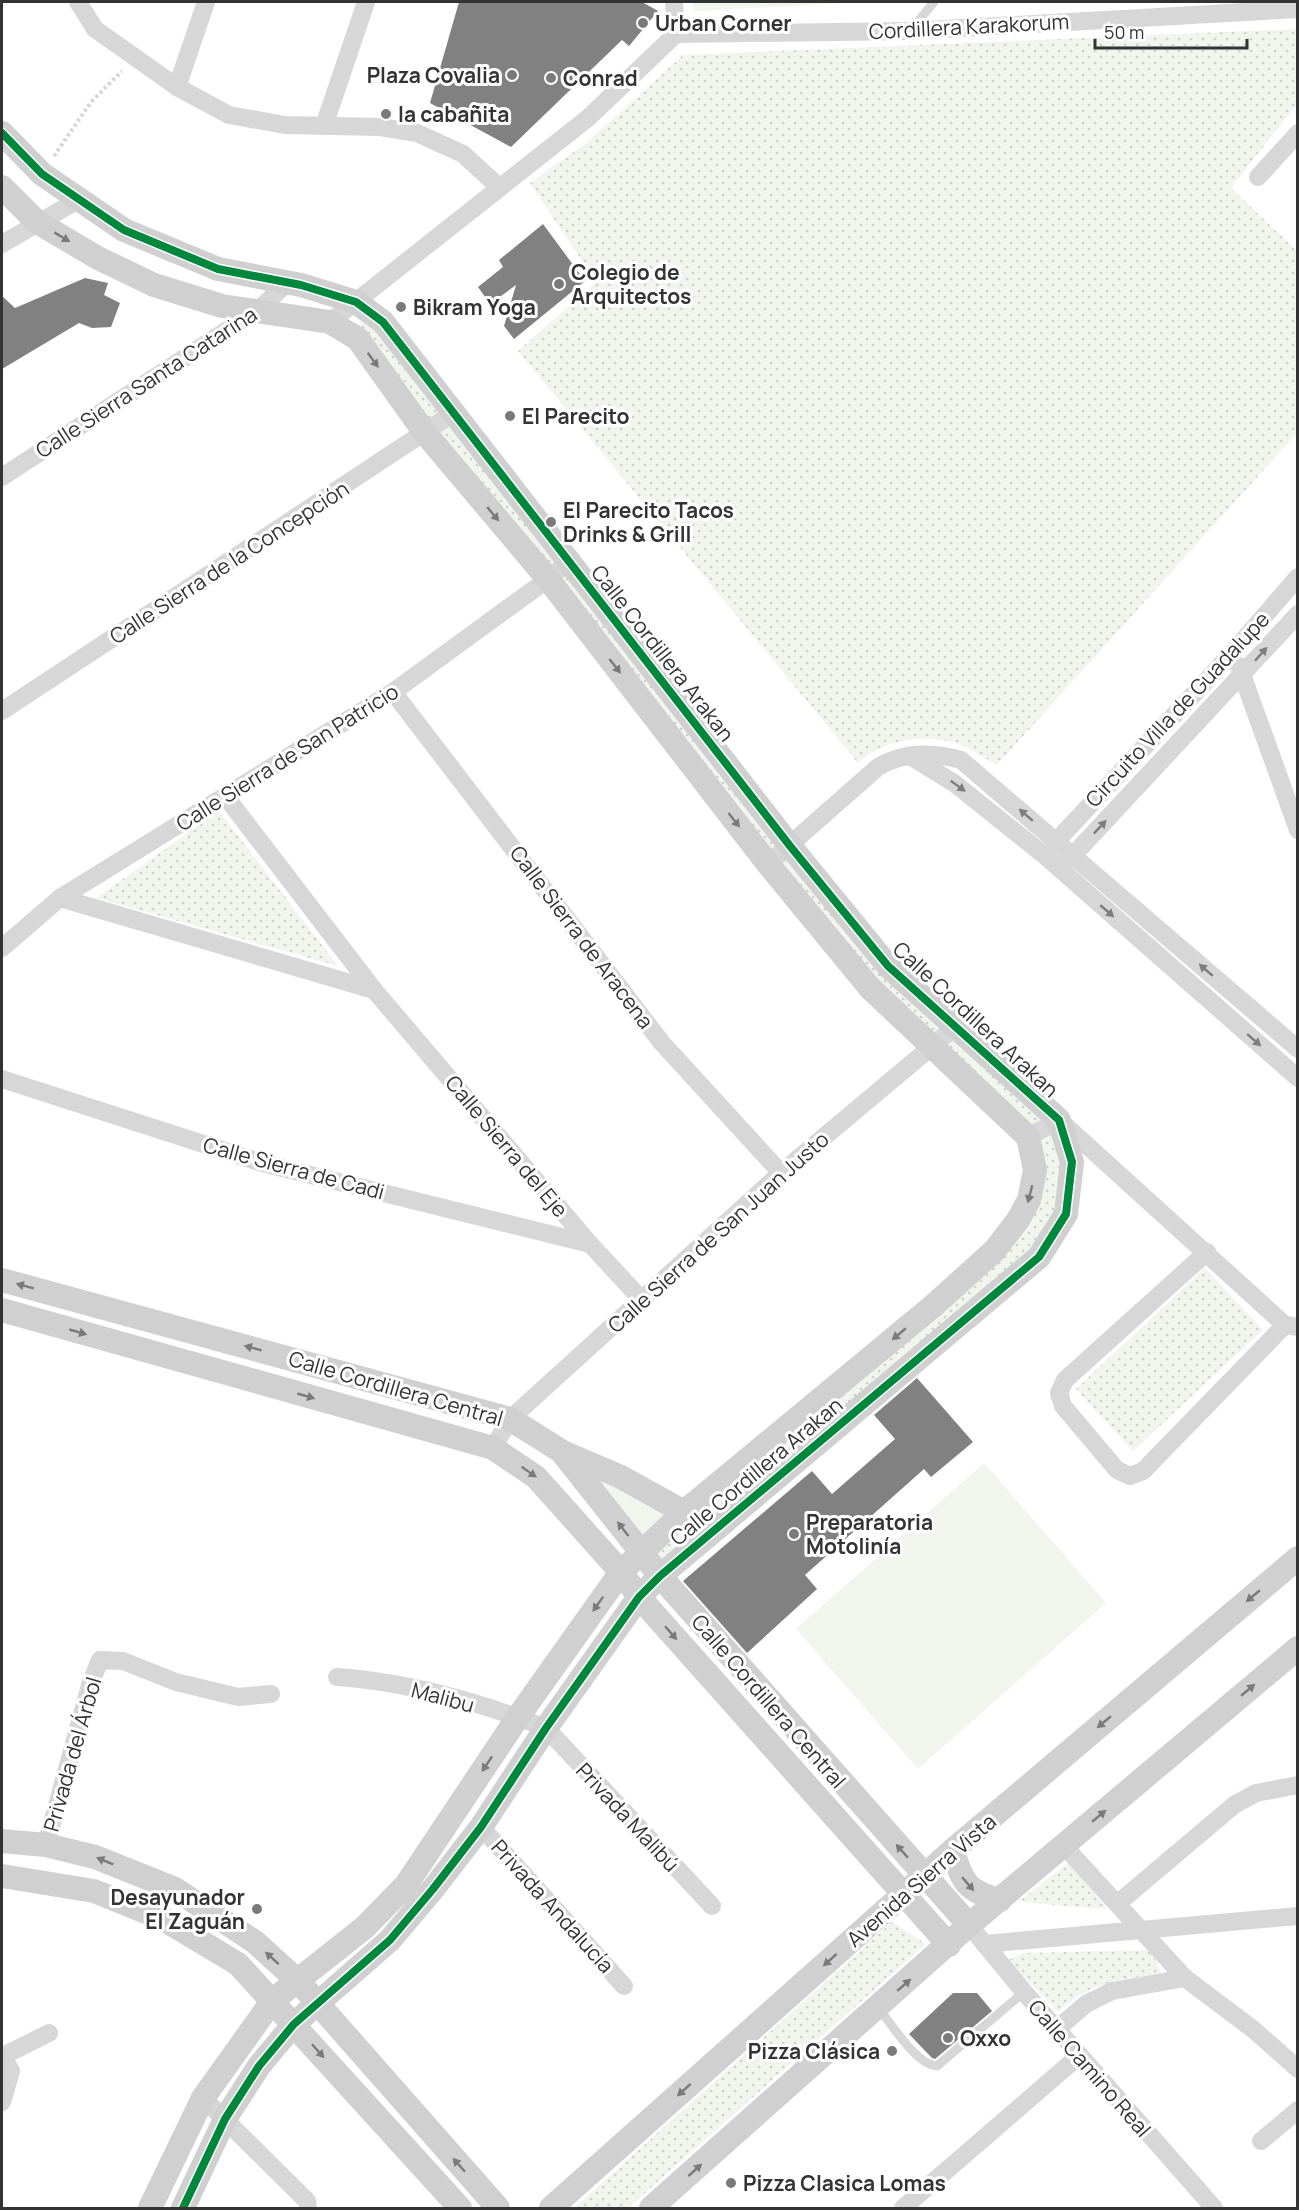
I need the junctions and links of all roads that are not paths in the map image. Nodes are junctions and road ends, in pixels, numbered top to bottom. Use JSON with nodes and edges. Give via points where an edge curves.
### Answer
{"nodes":[{"id":1,"x":78,"y":2,"type":"edge"},
{"id":2,"x":206,"y":2,"type":"edge"},
{"id":3,"x":366,"y":2,"type":"edge"},
{"id":4,"x":674,"y":2,"type":"edge"},
{"id":5,"x":934,"y":2,"type":"edge"},
{"id":6,"x":1298,"y":9,"type":"edge"},
{"id":7,"x":910,"y":31,"type":"junction"},
{"id":8,"x":676,"y":34,"type":"junction"},
{"id":9,"x":177,"y":87,"type":"junction"},
{"id":10,"x":324,"y":126,"type":"junction"},
{"id":11,"x":2,"y":133,"type":"edge"},
{"id":12,"x":1298,"y":133,"type":"edge"},
{"id":13,"x":1258,"y":177,"type":"dead end"},
{"id":14,"x":2,"y":187,"type":"edge"},
{"id":15,"x":499,"y":187,"type":"junction"},
{"id":16,"x":78,"y":200,"type":"junction"},
{"id":17,"x":37,"y":222,"type":"junction"},
{"id":18,"x":2,"y":244,"type":"edge"},
{"id":19,"x":287,"y":283,"type":"junction"},
{"id":20,"x":356,"y":302,"type":"junction"},
{"id":21,"x":258,"y":310,"type":"junction"},
{"id":22,"x":330,"y":322,"type":"junction"},
{"id":23,"x":455,"y":412,"type":"junction"},
{"id":24,"x":425,"y":433,"type":"junction"},
{"id":25,"x":2,"y":477,"type":"edge"},
{"id":26,"x":569,"y":561,"type":"junction"},
{"id":27,"x":1298,"y":577,"type":"edge"},
{"id":28,"x":548,"y":579,"type":"junction"},
{"id":29,"x":1298,"y":614,"type":"edge"},
{"id":30,"x":1234,"y":651,"type":"junction"},
{"id":31,"x":1243,"y":675,"type":"junction"},
{"id":32,"x":393,"y":692,"type":"junction"},
{"id":33,"x":2,"y":711,"type":"edge"},
{"id":34,"x":226,"y":797,"type":"junction"},
{"id":35,"x":1298,"y":830,"type":"edge"},
{"id":36,"x":790,"y":846,"type":"junction"},
{"id":37,"x":1050,"y":848,"type":"junction"},
{"id":38,"x":1073,"y":855,"type":"junction"},
{"id":39,"x":768,"y":864,"type":"junction"},
{"id":40,"x":1060,"y":870,"type":"junction"},
{"id":41,"x":60,"y":898,"type":"junction"},
{"id":42,"x":2,"y":948,"type":"edge"},
{"id":43,"x":374,"y":990,"type":"junction"},
{"id":44,"x":955,"y":1027,"type":"junction"},
{"id":45,"x":933,"y":1047,"type":"junction"},
{"id":46,"x":1298,"y":1049,"type":"edge"},
{"id":47,"x":1298,"y":1078,"type":"edge"},
{"id":48,"x":2,"y":1079,"type":"edge"},
{"id":49,"x":1059,"y":1120,"type":"junction"},
{"id":50,"x":1028,"y":1137,"type":"junction"},
{"id":51,"x":781,"y":1173,"type":"junction"},
{"id":52,"x":590,"y":1244,"type":"junction"},
{"id":53,"x":1207,"y":1252,"type":"junction"},
{"id":54,"x":2,"y":1280,"type":"edge"},
{"id":55,"x":59,"y":1294,"type":"junction"},
{"id":56,"x":642,"y":1300,"type":"junction"},
{"id":57,"x":2,"y":1310,"type":"edge"},
{"id":58,"x":50,"y":1324,"type":"junction"},
{"id":59,"x":1291,"y":1326,"type":"edge"},
{"id":60,"x":510,"y":1419,"type":"junction"},
{"id":61,"x":493,"y":1448,"type":"junction"},
{"id":62,"x":561,"y":1451,"type":"junction"},
{"id":63,"x":684,"y":1512,"type":"junction"},
{"id":64,"x":641,"y":1552,"type":"junction"},
{"id":65,"x":1298,"y":1558,"type":"edge"},
{"id":66,"x":621,"y":1572,"type":"junction"},
{"id":67,"x":660,"y":1576,"type":"junction"},
{"id":68,"x":639,"y":1597,"type":"junction"},
{"id":69,"x":1298,"y":1648,"type":"edge"},
{"id":70,"x":337,"y":1677,"type":"dead end"},
{"id":71,"x":271,"y":1694,"type":"dead end"},
{"id":72,"x":518,"y":1717,"type":"junction"},
{"id":73,"x":546,"y":1728,"type":"junction"},
{"id":74,"x":1298,"y":1785,"type":"edge"},
{"id":75,"x":482,"y":1827,"type":"junction"},
{"id":76,"x":2,"y":1841,"type":"edge"},
{"id":77,"x":46,"y":1845,"type":"junction"},
{"id":78,"x":1064,"y":1846,"type":"junction"},
{"id":79,"x":953,"y":1850,"type":"junction"},
{"id":80,"x":2,"y":1876,"type":"edge"},
{"id":81,"x":924,"y":1877,"type":"junction"},
{"id":82,"x":902,"y":1896,"type":"junction"},
{"id":83,"x":1000,"y":1900,"type":"junction"},
{"id":84,"x":1118,"y":1903,"type":"junction"},
{"id":85,"x":712,"y":1906,"type":"dead end"},
{"id":86,"x":883,"y":1913,"type":"junction"},
{"id":87,"x":1298,"y":1916,"type":"edge"},
{"id":88,"x":969,"y":1925,"type":"junction"},
{"id":89,"x":1143,"y":1930,"type":"junction"},
{"id":90,"x":984,"y":1944,"type":"junction"},
{"id":91,"x":941,"y":1952,"type":"junction"},
{"id":92,"x":1185,"y":1978,"type":"junction"},
{"id":93,"x":297,"y":1981,"type":"junction"},
{"id":94,"x":624,"y":1986,"type":"dead end"},
{"id":95,"x":1024,"y":1992,"type":"junction"},
{"id":96,"x":273,"y":2000,"type":"junction"},
{"id":97,"x":314,"y":2003,"type":"junction"},
{"id":98,"x":878,"y":2007,"type":"junction"},
{"id":99,"x":294,"y":2024,"type":"junction"},
{"id":100,"x":1057,"y":2029,"type":"junction"},
{"id":101,"x":49,"y":2033,"type":"dead end"},
{"id":102,"x":1080,"y":2055,"type":"junction"},
{"id":103,"x":2,"y":2056,"type":"edge"},
{"id":104,"x":1298,"y":2069,"type":"edge"},
{"id":105,"x":203,"y":2098,"type":"junction"},
{"id":106,"x":2,"y":2102,"type":"edge"},
{"id":107,"x":1298,"y":2110,"type":"edge"},
{"id":108,"x":225,"y":2119,"type":"junction"},
{"id":109,"x":1261,"y":2140,"type":"dead end"},
{"id":110,"x":150,"y":2208,"type":"edge"},
{"id":111,"x":183,"y":2208,"type":"edge"},
{"id":112,"x":308,"y":2208,"type":"edge"},
{"id":113,"x":460,"y":2208,"type":"edge"},
{"id":114,"x":498,"y":2208,"type":"edge"},
{"id":115,"x":551,"y":2208,"type":"edge"},
{"id":116,"x":651,"y":2208,"type":"edge"},
{"id":117,"x":903,"y":2208,"type":"edge"},
{"id":118,"x":1214,"y":2208,"type":"edge"}],
"edges":[{"from":1,"to":9,"type":"street","via":[[94,29]]},
{"from":2,"to":9,"type":"street"},
{"from":3,"to":10,"type":"street"},
{"from":4,"to":8,"type":"street"},
{"from":5,"to":7,"type":"lane"},
{"from":6,"to":7,"type":"street","name":"Cordillera Karakorum"},
{"from":7,"to":8,"type":"street","name":"Cordillera Karakorum"},
{"from":8,"to":15,"type":"street","via":[[588,118]]},
{"from":9,"to":10,"type":"street","via":[[229,115],[285,125]]},
{"from":10,"to":15,"type":"street","via":[[380,126],[417,133],[463,154]]},
{"from":11,"to":16,"type":"street","name":"Calle Cordillera Arakan","via":[[42,174]]},
{"from":12,"to":13,"type":"street"},
{"from":14,"to":17,"type":"street"},
{"from":15,"to":20,"type":"street"},
{"from":16,"to":17,"type":"street"},
{"from":16,"to":19,"type":"street","name":"Calle Cordillera Arakan","via":[[124,230],[218,269]]},
{"from":17,"to":18,"type":"street"},
{"from":17,"to":21,"type":"street","one_way":true,"via":[[154,285],[222,306]]},
{"from":19,"to":20,"type":"street","name":"Calle Cordillera Arakan"},
{"from":19,"to":21,"type":"street","name":"Calle Sierra Santa Catarina"},
{"from":20,"to":22,"type":"street"},
{"from":20,"to":23,"type":"street","name":"Calle Cordillera Arakan","via":[[383,322]]},
{"from":21,"to":22,"type":"street"},
{"from":21,"to":25,"type":"street","name":"Calle Sierra Santa Catarina"},
{"from":22,"to":24,"type":"street","one_way":true,"via":[[358,339]]},
{"from":23,"to":24,"type":"street","name":"Calle Sierra de la Concepción"},
{"from":23,"to":26,"type":"street","name":"Calle Cordillera Arakan"},
{"from":24,"to":28,"type":"street","one_way":true},
{"from":24,"to":33,"type":"street","name":"Calle Sierra de la Concepción"},
{"from":26,"to":28,"type":"street","name":"Calle Sierra de San Patricio"},
{"from":26,"to":36,"type":"street","name":"Calle Cordillera Arakan"},
{"from":27,"to":30,"type":"street","name":"Circuito Villa de Guadalupe"},
{"from":28,"to":32,"type":"street","name":"Calle Sierra de San Patricio"},
{"from":28,"to":39,"type":"street","one_way":true},
{"from":31,"to":29,"type":"street","name":"Circuito Villa de Guadalupe","one_way":true},
{"from":30,"to":31,"type":"street"},
{"from":30,"to":37,"type":"street","name":"Circuito Villa de Guadalupe"},
{"from":31,"to":35,"type":"street"},
{"from":38,"to":31,"type":"street","name":"Circuito Villa de Guadalupe","one_way":true},
{"from":32,"to":34,"type":"street","name":"Calle Sierra de San Patricio"},
{"from":32,"to":51,"type":"street","name":"Calle Sierra de Aracena","via":[[662,1043]]},
{"from":34,"to":41,"type":"street","name":"Calle Sierra de San Patricio"},
{"from":34,"to":43,"type":"street","name":"Calle Sierra del Eje"},
{"from":36,"to":37,"type":"street","via":[[878,766],[908,755],[945,755],[969,764]]},
{"from":36,"to":39,"type":"street"},
{"from":36,"to":44,"type":"street","name":"Calle Cordillera Arakan","via":[[888,966]]},
{"from":37,"to":38,"type":"street"},
{"from":37,"to":40,"type":"street"},
{"from":38,"to":40,"type":"street","name":"Circuito Villa de Guadalupe"},
{"from":46,"to":38,"type":"street","one_way":true},
{"from":39,"to":45,"type":"street","via":[[870,988]]},
{"from":40,"to":47,"type":"street","one_way":true},
{"from":41,"to":42,"type":"street","name":"Calle Sierra de San Patricio"},
{"from":41,"to":43,"type":"street"},
{"from":43,"to":52,"type":"street","name":"Calle Sierra del Eje"},
{"from":44,"to":45,"type":"street","name":"Calle Sierra de San Juan Justo"},
{"from":44,"to":49,"type":"street","name":"Calle Cordillera Arakan"},
{"from":45,"to":50,"type":"street"},
{"from":45,"to":51,"type":"street","name":"Calle Sierra de San Juan Justo"},
{"from":48,"to":52,"type":"street","name":"Calle Sierra de Cadi","via":[[262,1163]]},
{"from":49,"to":50,"type":"street"},
{"from":49,"to":53,"type":"street"},
{"from":49,"to":67,"type":"street","name":"Calle Cordillera Arakan","via":[[1072,1161],[1066,1214],[1039,1257]]},
{"from":50,"to":63,"type":"street","name":"Calle Cordillera Arakan","one_way":true,"via":[[1035,1170],[1029,1200],[994,1251]]},
{"from":51,"to":56,"type":"street","name":"Calle Sierra de San Juan Justo"},
{"from":52,"to":56,"type":"street","name":"Calle Sierra del Eje"},
{"from":53,"to":59,"type":"street"},
{"from":53,"to":59,"type":"street","via":[[1065,1380],[1059,1393],[1063,1406],[1117,1470],[1130,1476],[1143,1471]]},
{"from":55,"to":54,"type":"street","name":"Calle Cordillera Central","one_way":true},
{"from":55,"to":58,"type":"street"},
{"from":60,"to":55,"type":"street","name":"Calle Cordillera Central","one_way":true},
{"from":56,"to":60,"type":"street","name":"Calle Sierra de San Juan Justo"},
{"from":57,"to":58,"type":"street","name":"Calle Cordillera Central"},
{"from":58,"to":61,"type":"street","name":"Calle Cordillera Central","one_way":true},
{"from":60,"to":61,"type":"street","name":"Calle Sierra de San Juan Justo"},
{"from":60,"to":62,"type":"street","name":"Calle Cordillera Central"},
{"from":61,"to":66,"type":"street","name":"Calle Cordillera Central","one_way":true,"via":[[536,1477]]},
{"from":62,"to":63,"type":"street","via":[[621,1477]]},
{"from":64,"to":62,"type":"street","name":"Calle Cordillera Central","one_way":true},
{"from":63,"to":64,"type":"street","name":"Calle Cordillera Arakan"},
{"from":64,"to":66,"type":"street","name":"Calle Cordillera Arakan"},
{"from":64,"to":67,"type":"street","name":"Calle Cordillera Central"},
{"from":65,"to":79,"type":"street","name":"Avenida Sierra Vista","one_way":true},
{"from":66,"to":68,"type":"street","name":"Calle Cordillera Central"},
{"from":66,"to":72,"type":"street","name":"Calle Cordillera Arakan","one_way":true},
{"from":67,"to":68,"type":"street","name":"Calle Cordillera Arakan"},
{"from":81,"to":67,"type":"street","name":"Calle Cordillera Central","one_way":true},
{"from":68,"to":73,"type":"street","name":"Calle Cordillera Arakan"},
{"from":68,"to":82,"type":"street","name":"Calle Cordillera Central","one_way":true},
{"from":78,"to":69,"type":"street","one_way":true},
{"from":70,"to":72,"type":"street","name":"Malibu","via":[[384,1681]]},
{"from":71,"to":77,"type":"street","name":"Privada del Árbol","via":[[238,1697],[176,1682],[123,1661],[100,1660]]},
{"from":72,"to":73,"type":"street","name":"Malibu"},
{"from":72,"to":93,"type":"street","name":"Calle Cordillera Arakan","one_way":true,"via":[[406,1885],[365,1927]]},
{"from":73,"to":75,"type":"street","name":"Calle Cordillera Arakan"},
{"from":73,"to":85,"type":"street","name":"Privada Malibú"},
{"from":74,"to":84,"type":"street","via":[[1256,1793],[1234,1805]]},
{"from":75,"to":94,"type":"street","name":"Privada Andalucía"},
{"from":75,"to":97,"type":"street","name":"Calle Cordillera Arakan","via":[[390,1940]]},
{"from":76,"to":77,"type":"street"},
{"from":93,"to":77,"type":"street","one_way":true,"via":[[255,1942],[175,1889],[95,1857]]},
{"from":78,"to":83,"type":"street"},
{"from":78,"to":84,"type":"street"},
{"from":79,"to":81,"type":"street","name":"Avenida Sierra Vista"},
{"from":79,"to":83,"type":"street","one_way":true,"via":[[962,1879],[971,1890]]},
{"from":80,"to":96,"type":"street","via":[[94,1891],[163,1919],[238,1964]]},
{"from":81,"to":82,"type":"street","name":"Avenida Sierra Vista"},
{"from":81,"to":88,"type":"street","name":"Calle Cordillera Central"},
{"from":82,"to":86,"type":"street","name":"Avenida Sierra Vista"},
{"from":82,"to":91,"type":"street","name":"Calle Cordillera Central"},
{"from":83,"to":88,"type":"street"},
{"from":84,"to":89,"type":"street"},
{"from":86,"to":91,"type":"street","via":[[912,1921],[926,1934],[931,1946]]},
{"from":86,"to":115,"type":"street","name":"Avenida Sierra Vista","one_way":true},
{"from":87,"to":89,"type":"street"},
{"from":88,"to":90,"type":"street","name":"Calle Camino Real"},
{"from":88,"to":91,"type":"street"},
{"from":89,"to":90,"type":"street"},
{"from":89,"to":92,"type":"street"},
{"from":90,"to":95,"type":"street","name":"Calle Camino Real"},
{"from":98,"to":91,"type":"street","one_way":true},
{"from":92,"to":100,"type":"street","via":[[1112,1991],[1086,2004]]},
{"from":92,"to":104,"type":"street"},
{"from":93,"to":96,"type":"street","name":"Calle Cordillera Arakan"},
{"from":93,"to":97,"type":"street"},
{"from":95,"to":98,"type":"lane","via":[[937,2066],[928,2066],[918,2058]]},
{"from":95,"to":100,"type":"street","name":"Calle Camino Real"},
{"from":96,"to":99,"type":"street"},
{"from":96,"to":105,"type":"street","name":"Calle Cordillera Arakan"},
{"from":97,"to":99,"type":"street","name":"Calle Cordillera Arakan"},
{"from":114,"to":97,"type":"street","one_way":true},
{"from":116,"to":98,"type":"street","one_way":true},
{"from":99,"to":108,"type":"street","name":"Calle Cordillera Arakan","via":[[259,2066]]},
{"from":99,"to":113,"type":"street","one_way":true},
{"from":100,"to":102,"type":"street","name":"Calle Camino Real"},
{"from":101,"to":103,"type":"street"},
{"from":102,"to":117,"type":"street"},
{"from":102,"to":118,"type":"street","name":"Calle Camino Real"},
{"from":103,"to":106,"type":"street","via":[[11,2072]]},
{"from":105,"to":108,"type":"street"},
{"from":105,"to":110,"type":"street","name":"Calle Cordillera Arakan"},
{"from":107,"to":109,"type":"street"},
{"from":108,"to":111,"type":"street","name":"Calle Cordillera Arakan"},
{"from":108,"to":112,"type":"street","via":[[307,2201]]}]}
